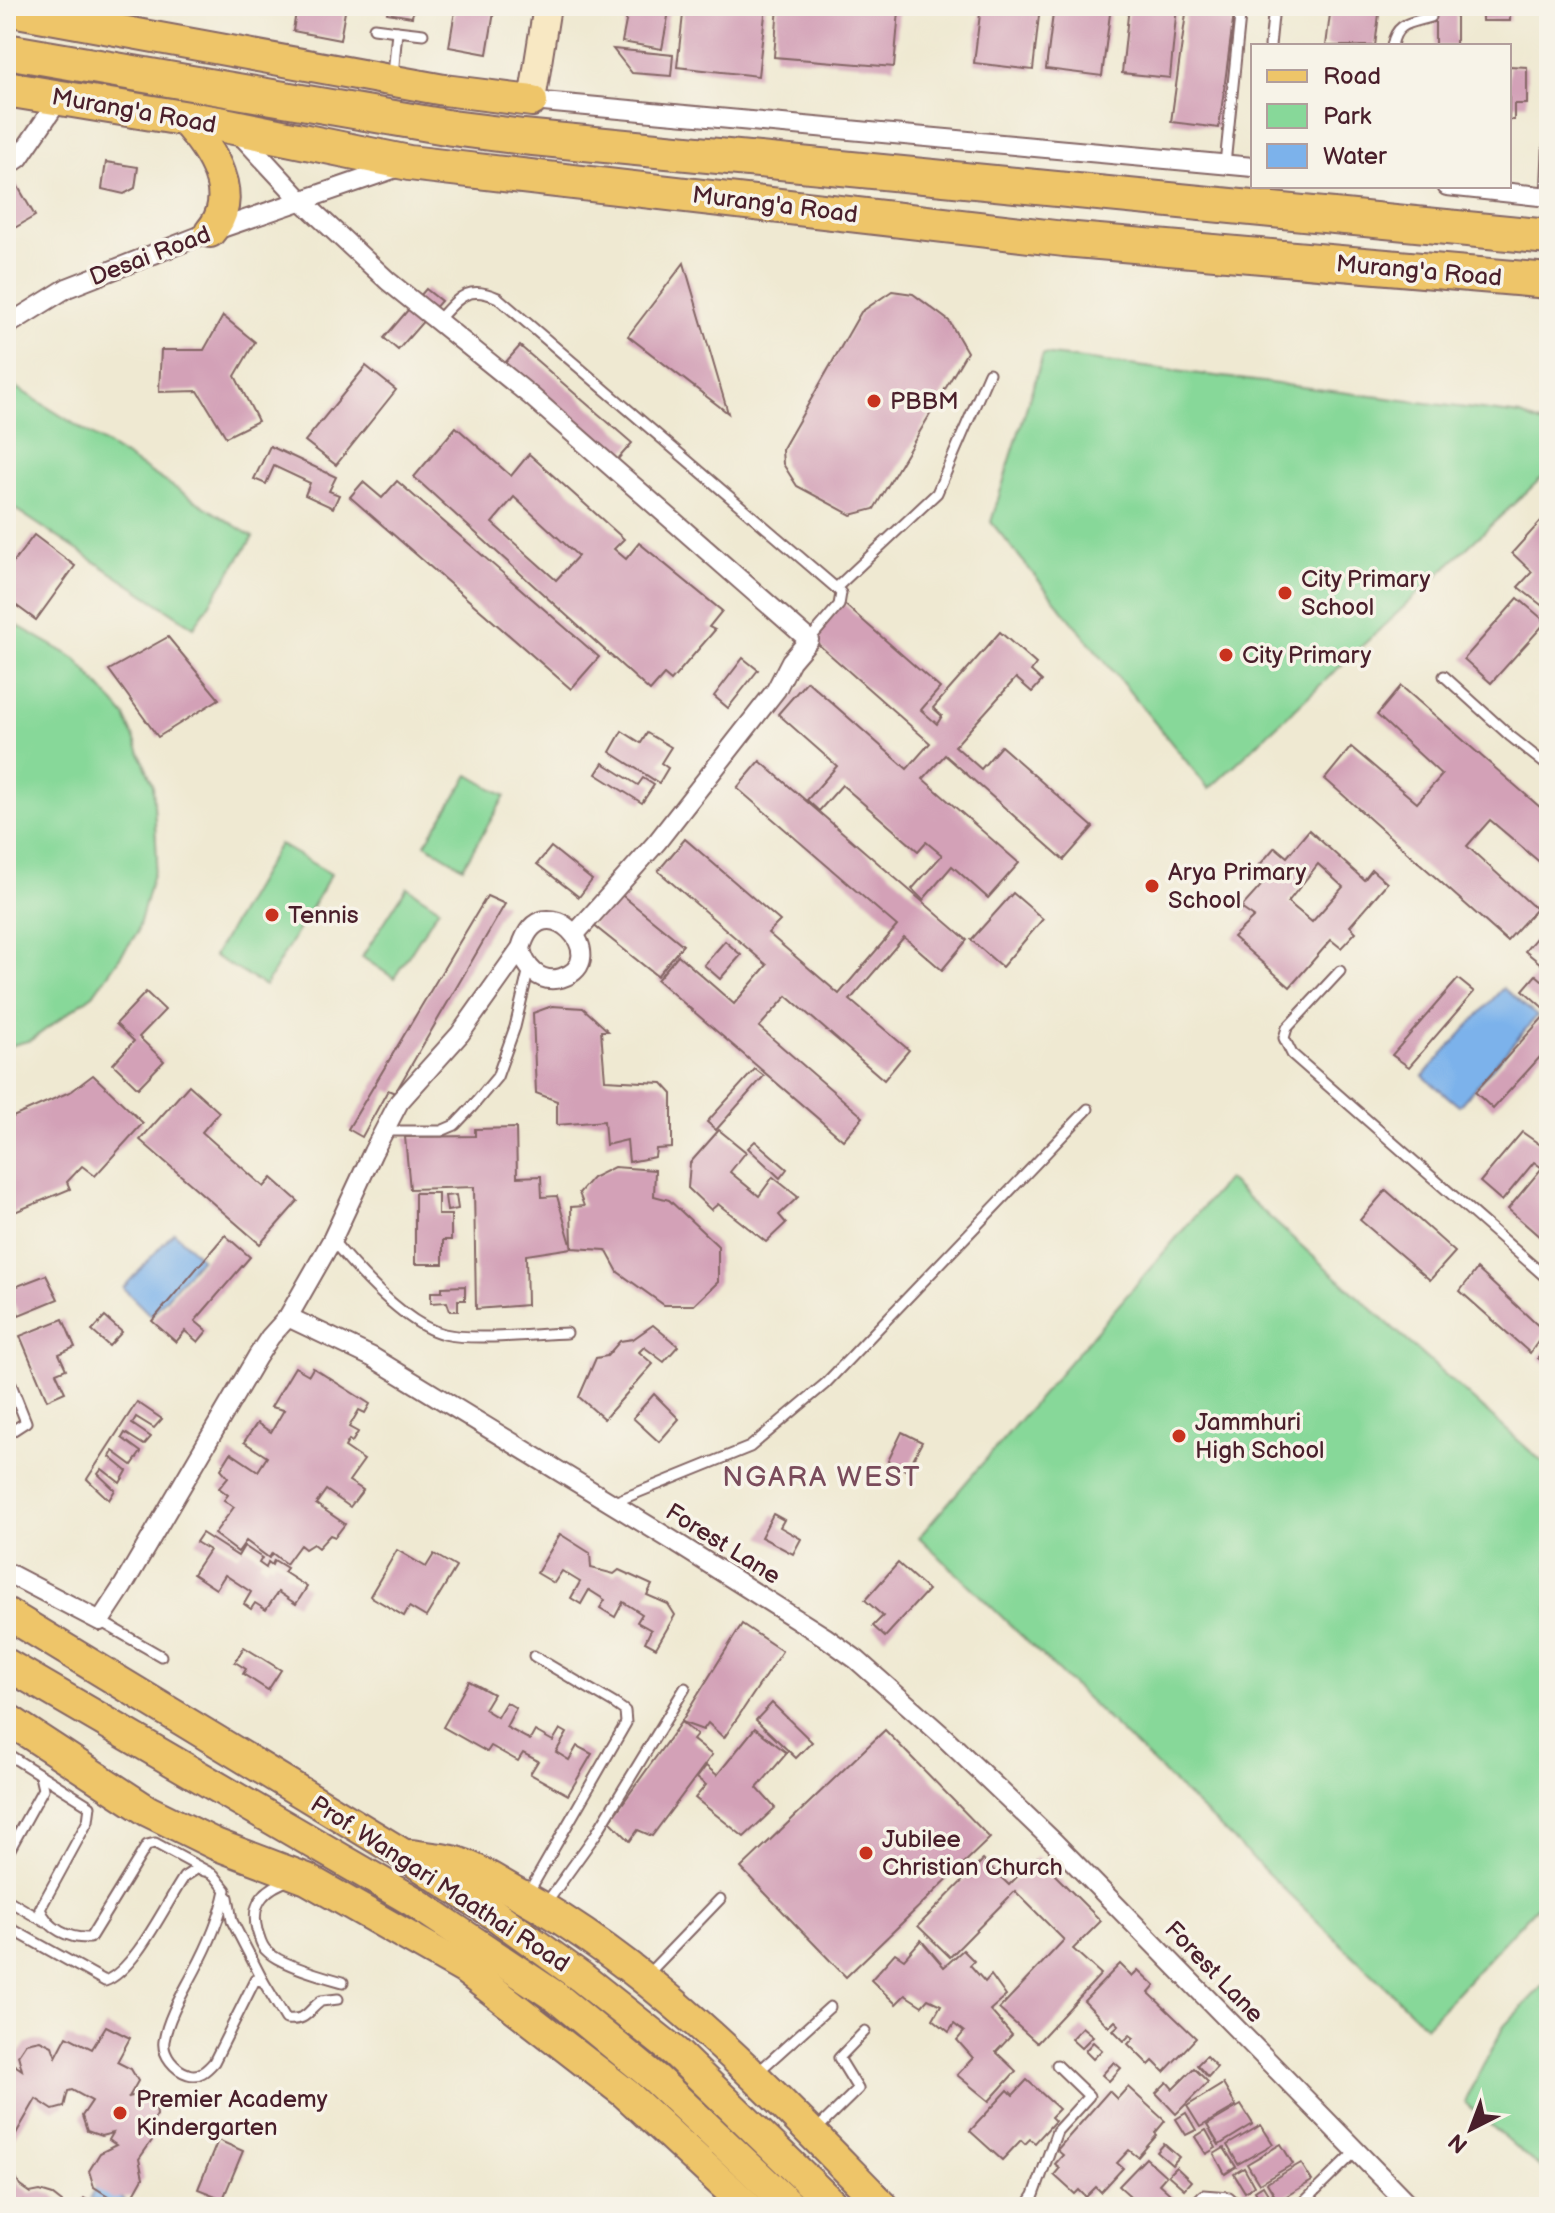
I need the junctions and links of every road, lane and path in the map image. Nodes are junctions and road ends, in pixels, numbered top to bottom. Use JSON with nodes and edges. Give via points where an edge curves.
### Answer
{"nodes":[{"id":1,"x":547,"y":6,"type":"edge"},
{"id":2,"x":1241,"y":6,"type":"edge"},
{"id":3,"x":1274,"y":6,"type":"edge"},
{"id":4,"x":6,"y":10,"type":"edge"},
{"id":5,"x":1431,"y":17,"type":"dead end"},
{"id":6,"x":374,"y":28,"type":"dead end"},
{"id":7,"x":397,"y":31,"type":"junction"},
{"id":8,"x":423,"y":34,"type":"dead end"},
{"id":9,"x":1270,"y":44,"type":"edge"},
{"id":10,"x":1392,"y":44,"type":"edge"},
{"id":11,"x":6,"y":51,"type":"edge"},
{"id":12,"x":393,"y":79,"type":"junction"},
{"id":13,"x":6,"y":89,"type":"edge"},
{"id":14,"x":60,"y":98,"type":"junction"},
{"id":15,"x":532,"y":101,"type":"junction"},
{"id":16,"x":184,"y":120,"type":"junction"},
{"id":17,"x":233,"y":127,"type":"junction"},
{"id":18,"x":1549,"y":131,"type":"edge"},
{"id":19,"x":409,"y":163,"type":"junction"},
{"id":20,"x":1225,"y":164,"type":"junction"},
{"id":21,"x":6,"y":167,"type":"edge"},
{"id":22,"x":1251,"y":167,"type":"edge"},
{"id":23,"x":1465,"y":188,"type":"edge"},
{"id":24,"x":1548,"y":197,"type":"edge"},
{"id":25,"x":301,"y":200,"type":"junction"},
{"id":26,"x":210,"y":232,"type":"junction"},
{"id":27,"x":1549,"y":237,"type":"edge"},
{"id":28,"x":1549,"y":281,"type":"edge"},
{"id":29,"x":438,"y":320,"type":"junction"},
{"id":30,"x":6,"y":326,"type":"edge"},
{"id":31,"x":989,"y":373,"type":"dead end"},
{"id":32,"x":836,"y":588,"type":"junction"},
{"id":33,"x":809,"y":640,"type":"junction"},
{"id":34,"x":1444,"y":676,"type":"dead end"},
{"id":35,"x":1549,"y":767,"type":"edge"},
{"id":36,"x":575,"y":934,"type":"junction"},
{"id":37,"x":521,"y":948,"type":"junction"},
{"id":38,"x":529,"y":968,"type":"junction"},
{"id":39,"x":1340,"y":971,"type":"dead end"},
{"id":40,"x":1088,"y":1109,"type":"dead end"},
{"id":41,"x":383,"y":1131,"type":"junction"},
{"id":42,"x":332,"y":1240,"type":"junction"},
{"id":43,"x":1549,"y":1280,"type":"edge"},
{"id":44,"x":288,"y":1317,"type":"junction"},
{"id":45,"x":567,"y":1333,"type":"dead end"},
{"id":46,"x":6,"y":1372,"type":"edge"},
{"id":47,"x":6,"y":1435,"type":"edge"},
{"id":48,"x":612,"y":1503,"type":"junction"},
{"id":49,"x":6,"y":1572,"type":"edge"},
{"id":50,"x":6,"y":1613,"type":"edge"},
{"id":51,"x":100,"y":1621,"type":"junction"},
{"id":52,"x":161,"y":1656,"type":"dead end"},
{"id":53,"x":534,"y":1656,"type":"dead end"},
{"id":54,"x":6,"y":1664,"type":"edge"},
{"id":55,"x":685,"y":1688,"type":"dead end"},
{"id":56,"x":6,"y":1718,"type":"edge"},
{"id":57,"x":7,"y":1756,"type":"edge"},
{"id":58,"x":40,"y":1776,"type":"junction"},
{"id":59,"x":324,"y":1849,"type":"junction"},
{"id":60,"x":401,"y":1853,"type":"junction"},
{"id":61,"x":6,"y":1856,"type":"edge"},
{"id":62,"x":214,"y":1875,"type":"junction"},
{"id":63,"x":304,"y":1878,"type":"junction"},
{"id":64,"x":226,"y":1890,"type":"junction"},
{"id":65,"x":6,"y":1899,"type":"edge"},
{"id":66,"x":720,"y":1899,"type":"dead end"},
{"id":67,"x":534,"y":1902,"type":"junction"},
{"id":68,"x":6,"y":1926,"type":"edge"},
{"id":69,"x":55,"y":1928,"type":"junction"},
{"id":70,"x":643,"y":1979,"type":"junction"},
{"id":71,"x":263,"y":1981,"type":"junction"},
{"id":72,"x":343,"y":1982,"type":"dead end"},
{"id":73,"x":338,"y":1999,"type":"dead end"},
{"id":74,"x":830,"y":2007,"type":"dead end"},
{"id":75,"x":865,"y":2031,"type":"dead end"},
{"id":76,"x":1057,"y":2065,"type":"dead end"},
{"id":77,"x":753,"y":2076,"type":"junction"},
{"id":78,"x":812,"y":2134,"type":"junction"},
{"id":79,"x":1356,"y":2151,"type":"junction"},
{"id":80,"x":748,"y":2207,"type":"edge"},
{"id":81,"x":791,"y":2207,"type":"edge"},
{"id":82,"x":835,"y":2207,"type":"edge"},
{"id":83,"x":884,"y":2207,"type":"edge"},
{"id":84,"x":1026,"y":2207,"type":"edge"},
{"id":85,"x":1191,"y":2207,"type":"edge"},
{"id":86,"x":1240,"y":2207,"type":"edge"},
{"id":87,"x":1299,"y":2207,"type":"edge"},
{"id":88,"x":1411,"y":2207,"type":"edge"}],
"edges":[{"from":1,"to":15,"type":"main road"},
{"from":2,"to":20,"type":"lane"},
{"from":3,"to":9,"type":"lane"},
{"from":4,"to":12,"type":"main road"},
{"from":5,"to":10,"type":"lane","via":[[1405,24]]},
{"from":6,"to":7,"type":"lane"},
{"from":7,"to":8,"type":"lane"},
{"from":7,"to":12,"type":"lane"},
{"from":11,"to":27,"type":"highway","name":"Murang'a Road","via":[[523,137]]},
{"from":12,"to":15,"type":"main road"},
{"from":13,"to":14,"type":"highway","name":"Murang'a Road"},
{"from":14,"to":16,"type":"highway","name":"Murang'a Road"},
{"from":14,"to":21,"type":"street","via":[[19,158]]},
{"from":15,"to":20,"type":"street"},
{"from":16,"to":17,"type":"highway","name":"Murang'a Road"},
{"from":16,"to":26,"type":"main road","via":[[217,166],[221,219]]},
{"from":17,"to":19,"type":"highway","name":"Murang'a Road"},
{"from":17,"to":25,"type":"street"},
{"from":18,"to":24,"type":"lane"},
{"from":19,"to":25,"type":"street","name":"Desai Road"},
{"from":19,"to":28,"type":"highway","name":"Murang'a Road","via":[[1064,239]]},
{"from":20,"to":22,"type":"street"},
{"from":23,"to":24,"type":"street"},
{"from":25,"to":26,"type":"street","name":"Desai Road"},
{"from":25,"to":29,"type":"street"},
{"from":26,"to":30,"type":"street","name":"Desai Road","via":[[67,288]]},
{"from":29,"to":32,"type":"lane","via":[[467,294],[483,291],[498,298]]},
{"from":29,"to":33,"type":"street"},
{"from":31,"to":32,"type":"lane","via":[[937,493]]},
{"from":32,"to":33,"type":"lane","via":[[841,593],[839,605]]},
{"from":33,"to":36,"type":"street","via":[[666,831]]},
{"from":34,"to":35,"type":"lane"},
{"from":36,"to":37,"type":"street","via":[[556,920],[546,920],[531,930]]},
{"from":36,"to":38,"type":"street","via":[[581,956],[569,974],[549,979]]},
{"from":37,"to":38,"type":"street"},
{"from":37,"to":41,"type":"street","via":[[460,1034],[399,1102]]},
{"from":38,"to":41,"type":"lane","via":[[497,1077],[471,1108],[441,1131]]},
{"from":39,"to":43,"type":"lane","via":[[1287,1028],[1284,1038],[1292,1054]]},
{"from":40,"to":48,"type":"lane","via":[[825,1384],[750,1447]]},
{"from":41,"to":42,"type":"street"},
{"from":42,"to":44,"type":"street"},
{"from":42,"to":45,"type":"lane","via":[[395,1304],[443,1334]]},
{"from":44,"to":48,"type":"street","name":"Forest Lane","via":[[372,1357]]},
{"from":44,"to":51,"type":"street","via":[[257,1357]]},
{"from":46,"to":47,"type":"lane","via":[[26,1416],[22,1427]]},
{"from":48,"to":79,"type":"street","name":"Forest Lane","via":[[857,1660],[1054,1842]]},
{"from":49,"to":51,"type":"street"},
{"from":50,"to":60,"type":"main road","name":"Prof. Wangari Maathai Road"},
{"from":51,"to":52,"type":"lane"},
{"from":53,"to":67,"type":"lane","via":[[625,1711],[626,1723]]},
{"from":54,"to":59,"type":"main road","name":"Prof. Wangari Maathai Road"},
{"from":55,"to":67,"type":"lane","via":[[596,1834]]},
{"from":56,"to":63,"type":"main road","via":[[148,1811]]},
{"from":57,"to":58,"type":"lane"},
{"from":58,"to":61,"type":"lane","via":[[43,1789]]},
{"from":58,"to":69,"type":"lane","via":[[90,1806],[88,1821],[40,1909]]},
{"from":59,"to":63,"type":"main road"},
{"from":59,"to":81,"type":"main road","name":"Prof. Wangari Maathai Road","via":[[413,1901],[556,1997],[656,2079]]},
{"from":60,"to":67,"type":"main road","via":[[454,1861]]},
{"from":60,"to":82,"type":"main road","name":"Prof. Wangari Maathai Road","via":[[581,1977],[675,2052]]},
{"from":62,"to":64,"type":"lane"},
{"from":62,"to":68,"type":"lane","via":[[198,1868],[184,1877],[129,1964],[105,1981]]},
{"from":62,"to":69,"type":"lane","via":[[155,1843],[147,1845],[90,1938]]},
{"from":63,"to":72,"type":"lane","via":[[273,1886],[258,1901],[255,1922],[262,1945],[277,1959]]},
{"from":63,"to":80,"type":"main road","via":[[465,1969],[625,2093]]},
{"from":64,"to":71,"type":"lane","via":[[232,1921]]},
{"from":64,"to":71,"type":"lane","via":[[163,2043],[172,2064],[192,2076],[204,2073],[255,1980]]},
{"from":65,"to":69,"type":"lane"},
{"from":66,"to":70,"type":"lane"},
{"from":67,"to":70,"type":"main road"},
{"from":70,"to":77,"type":"main road"},
{"from":71,"to":73,"type":"lane","via":[[286,2019],[297,2020],[321,2001]]},
{"from":74,"to":77,"type":"lane"},
{"from":75,"to":78,"type":"lane","via":[[839,2058],[858,2089]]},
{"from":76,"to":84,"type":"lane","via":[[1089,2096],[1057,2131]]},
{"from":77,"to":78,"type":"main road"},
{"from":78,"to":83,"type":"main road"},
{"from":79,"to":87,"type":"lane"},
{"from":79,"to":88,"type":"street","name":"Forest Lane"},
{"from":85,"to":86,"type":"lane","via":[[1203,2195],[1229,2197]]}]}
